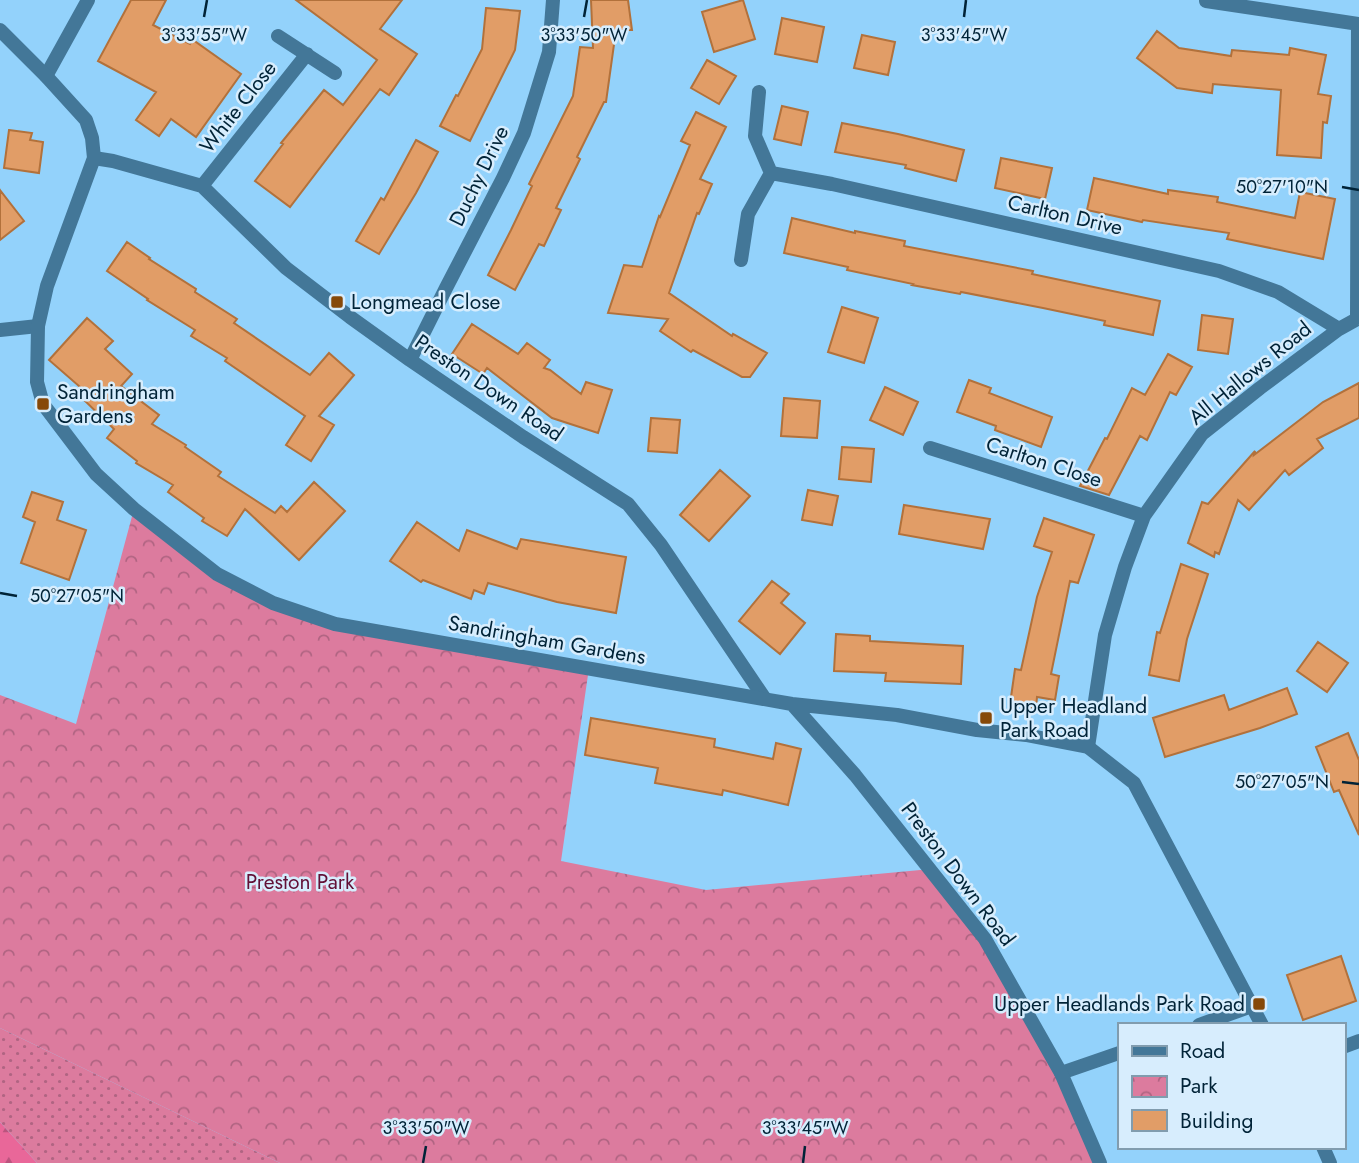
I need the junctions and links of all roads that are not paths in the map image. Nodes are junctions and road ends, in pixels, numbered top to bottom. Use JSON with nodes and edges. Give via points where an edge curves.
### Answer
{"nodes":[{"id":1,"x":88,"y":0,"type":"edge"},
{"id":2,"x":553,"y":0,"type":"edge"},
{"id":3,"x":1206,"y":1,"type":"edge"},
{"id":4,"x":1358,"y":24,"type":"edge"},
{"id":5,"x":0,"y":30,"type":"edge"},
{"id":6,"x":278,"y":36,"type":"dead end"},
{"id":7,"x":307,"y":54,"type":"junction"},
{"id":8,"x":335,"y":72,"type":"dead end"},
{"id":9,"x":46,"y":76,"type":"junction"},
{"id":10,"x":759,"y":92,"type":"dead end"},
{"id":11,"x":94,"y":158,"type":"junction"},
{"id":12,"x":771,"y":173,"type":"junction"},
{"id":13,"x":202,"y":186,"type":"junction"},
{"id":14,"x":741,"y":260,"type":"dead end"},
{"id":15,"x":1358,"y":318,"type":"edge"},
{"id":16,"x":38,"y":326,"type":"junction"},
{"id":17,"x":1339,"y":329,"type":"junction"},
{"id":18,"x":0,"y":330,"type":"edge"},
{"id":19,"x":410,"y":360,"type":"junction"},
{"id":20,"x":930,"y":448,"type":"dead end"},
{"id":21,"x":1144,"y":516,"type":"junction"},
{"id":22,"x":765,"y":699,"type":"junction"},
{"id":23,"x":792,"y":704,"type":"junction"},
{"id":24,"x":1088,"y":747,"type":"junction"},
{"id":25,"x":1252,"y":1006,"type":"junction"},
{"id":26,"x":1205,"y":1023,"type":"edge"},
{"id":27,"x":1261,"y":1023,"type":"edge"},
{"id":28,"x":1118,"y":1053,"type":"edge"},
{"id":29,"x":1061,"y":1073,"type":"junction"},
{"id":30,"x":1100,"y":1163,"type":"edge"}],
"edges":[{"from":1,"to":9,"type":"street"},
{"from":2,"to":19,"type":"street","name":"Duchy Drive","via":[[549,52],[524,133]]},
{"from":3,"to":4,"type":"street"},
{"from":4,"to":15,"type":"street"},
{"from":5,"to":9,"type":"street"},
{"from":6,"to":7,"type":"street","name":"White Close"},
{"from":7,"to":8,"type":"street","name":"White Close"},
{"from":7,"to":13,"type":"street","name":"White Close"},
{"from":9,"to":11,"type":"street","via":[[86,120]]},
{"from":10,"to":12,"type":"street","via":[[755,136]]},
{"from":11,"to":13,"type":"street","name":"Preston Down Road"},
{"from":11,"to":16,"type":"street","name":"Sandringham Gardens","via":[[47,286]]},
{"from":12,"to":14,"type":"street","via":[[748,214]]},
{"from":12,"to":17,"type":"street","name":"Carlton Drive","via":[[1219,271],[1278,292]]},
{"from":13,"to":19,"type":"street","name":"Preston Down Road","via":[[286,268]]},
{"from":15,"to":17,"type":"street","name":"All Hallows Road"},
{"from":16,"to":18,"type":"street"},
{"from":16,"to":22,"type":"street","name":"Sandringham Gardens","via":[[37,382],[43,404],[96,474],[217,574],[273,603],[335,624]]},
{"from":17,"to":21,"type":"street","name":"All Hallows Road","via":[[1202,434]]},
{"from":19,"to":22,"type":"street","name":"Preston Down Road","via":[[628,504]]},
{"from":20,"to":21,"type":"street","name":"Carlton Close"},
{"from":21,"to":24,"type":"street","name":"All Hallows Road","via":[[1105,635]]},
{"from":22,"to":23,"type":"street","name":"Sandringham Gardens"},
{"from":23,"to":24,"type":"street","via":[[897,715]]},
{"from":23,"to":29,"type":"street","name":"Preston Down Road","via":[[855,775],[985,939]]},
{"from":24,"to":25,"type":"street","via":[[1134,783]]},
{"from":25,"to":26,"type":"street"},
{"from":25,"to":27,"type":"street"},
{"from":28,"to":29,"type":"street"},
{"from":29,"to":30,"type":"street","name":"Preston Down Road"}]}
